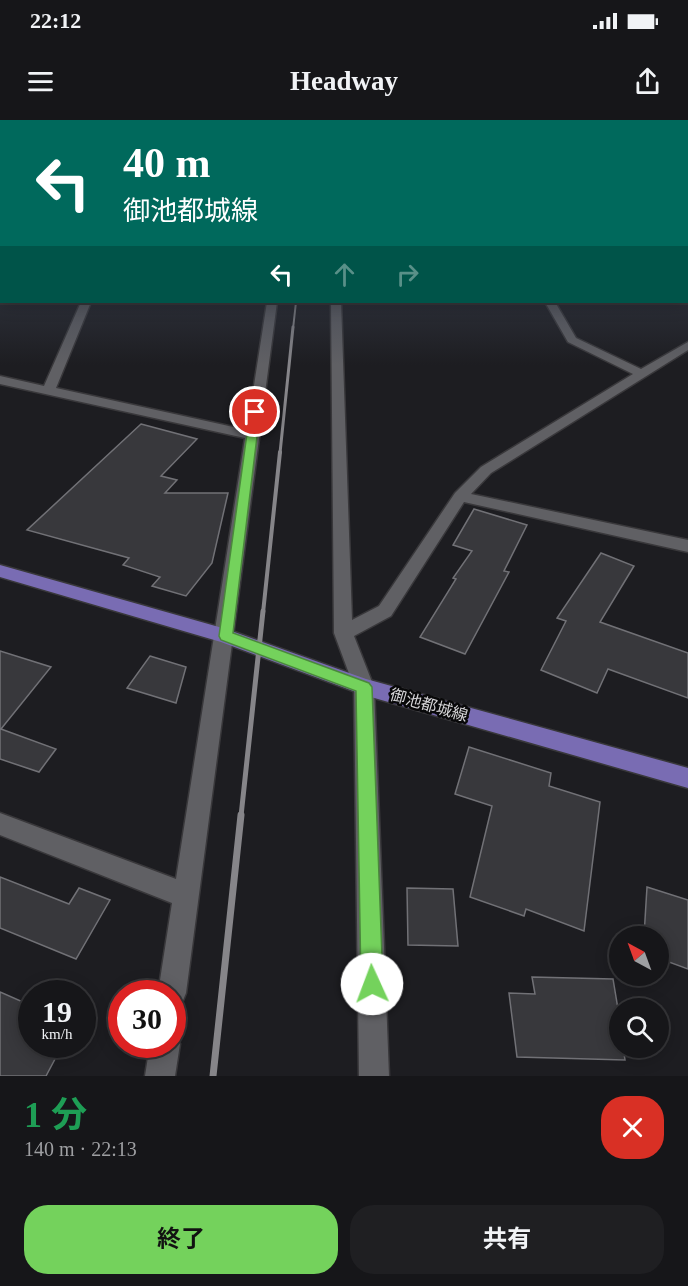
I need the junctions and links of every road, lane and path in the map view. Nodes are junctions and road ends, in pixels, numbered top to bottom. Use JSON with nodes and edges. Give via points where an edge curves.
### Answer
{"nodes":[{"id":1,"x":86,"y":303,"type":"edge"},
{"id":2,"x":272,"y":303,"type":"edge"},
{"id":3,"x":336,"y":303,"type":"edge"},
{"id":4,"x":551,"y":303,"type":"edge"},
{"id":5,"x":688,"y":345,"type":"edge"},
{"id":6,"x":641,"y":373,"type":"junction"},
{"id":7,"x":0,"y":380,"type":"edge"},
{"id":8,"x":50,"y":390,"type":"junction"},
{"id":9,"x":252,"y":435,"type":"junction"},
{"id":10,"x":460,"y":496,"type":"junction"},
{"id":11,"x":688,"y":546,"type":"edge"},
{"id":12,"x":0,"y":571,"type":"edge"},
{"id":13,"x":342,"y":633,"type":"junction"},
{"id":14,"x":226,"y":636,"type":"junction"},
{"id":15,"x":364,"y":687,"type":"junction"},
{"id":16,"x":688,"y":778,"type":"edge"},
{"id":17,"x":0,"y":824,"type":"edge"},
{"id":18,"x":187,"y":896,"type":"junction"},
{"id":19,"x":174,"y":980,"type":"edge"},
{"id":20,"x":163,"y":1058,"type":"edge"},
{"id":21,"x":160,"y":1076,"type":"edge"},
{"id":22,"x":374,"y":1076,"type":"edge"}],
"edges":[{"from":1,"to":8,"type":"street"},
{"from":2,"to":9,"type":"street"},
{"from":3,"to":13,"type":"street"},
{"from":4,"to":6,"type":"street","via":[[572,340]]},
{"from":5,"to":6,"type":"street"},
{"from":6,"to":10,"type":"street","via":[[486,470]]},
{"from":7,"to":8,"type":"street"},
{"from":8,"to":9,"type":"street"},
{"from":9,"to":14,"type":"street"},
{"from":10,"to":11,"type":"street"},
{"from":10,"to":13,"type":"street","via":[[385,611]]},
{"from":12,"to":14,"type":"main road","name":"御池都城線"},
{"from":13,"to":15,"type":"street"},
{"from":14,"to":15,"type":"main road","name":"御池都城線"},
{"from":14,"to":18,"type":"street"},
{"from":15,"to":16,"type":"main road","name":"御池都城線"},
{"from":15,"to":22,"type":"street"},
{"from":17,"to":18,"type":"street"},
{"from":18,"to":19,"type":"street"},
{"from":20,"to":21,"type":"street"}]}
